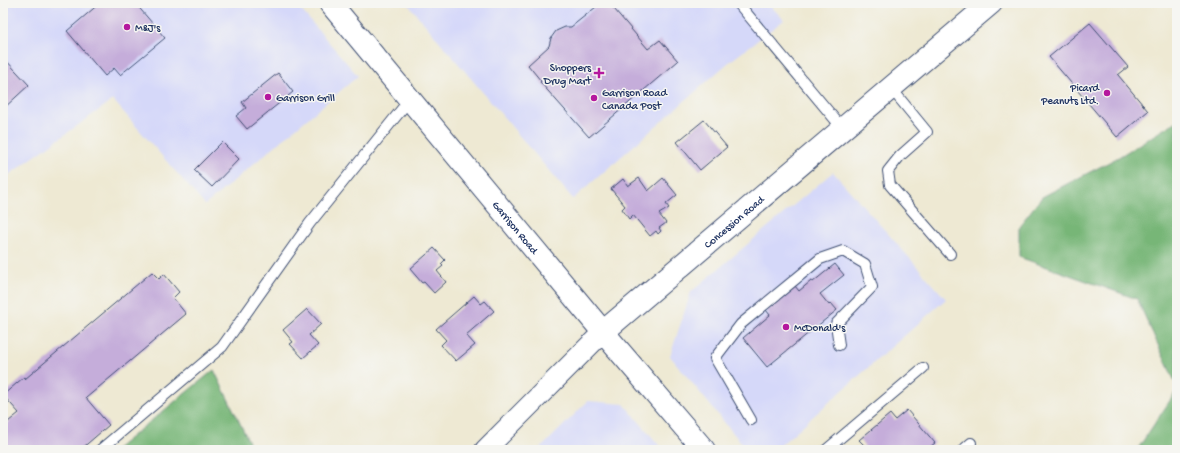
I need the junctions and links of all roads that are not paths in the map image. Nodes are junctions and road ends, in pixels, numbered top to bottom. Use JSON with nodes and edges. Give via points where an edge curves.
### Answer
{"nodes":[{"id":1,"x":330,"y":3,"type":"edge"},
{"id":2,"x":738,"y":3,"type":"edge"},
{"id":3,"x":991,"y":3,"type":"edge"},
{"id":4,"x":891,"y":88,"type":"junction"},
{"id":5,"x":410,"y":99,"type":"junction"},
{"id":6,"x":842,"y":129,"type":"junction"},
{"id":7,"x":950,"y":254,"type":"dead end"},
{"id":8,"x":603,"y":332,"type":"junction"},
{"id":9,"x":838,"y":345,"type":"dead end"},
{"id":10,"x":923,"y":368,"type":"dead end"},
{"id":11,"x":751,"y":420,"type":"dead end"},
{"id":12,"x":971,"y":443,"type":"dead end"},
{"id":13,"x":100,"y":450,"type":"edge"},
{"id":14,"x":485,"y":450,"type":"edge"},
{"id":15,"x":704,"y":450,"type":"edge"},
{"id":16,"x":826,"y":450,"type":"edge"},
{"id":17,"x":963,"y":450,"type":"edge"}],
"edges":[{"from":1,"to":5,"type":"main road","name":"Garrison Road"},
{"from":2,"to":6,"type":"lane"},
{"from":3,"to":4,"type":"main road","name":"Concession Road"},
{"from":4,"to":6,"type":"main road","name":"Concession Road"},
{"from":4,"to":7,"type":"lane","via":[[928,132],[900,156],[888,171],[890,184]]},
{"from":5,"to":8,"type":"main road","name":"Garrison Road"},
{"from":5,"to":13,"type":"lane","via":[[310,223],[222,347]]},
{"from":6,"to":8,"type":"main road","name":"Concession Road"},
{"from":8,"to":14,"type":"street","name":"Concession Road"},
{"from":8,"to":15,"type":"main road","name":"Garrison Road"},
{"from":9,"to":11,"type":"lane","via":[[836,324],[872,287],[865,264],[843,250],[820,258],[741,324],[715,358]]},
{"from":10,"to":16,"type":"lane"},
{"from":12,"to":17,"type":"lane"}]}
